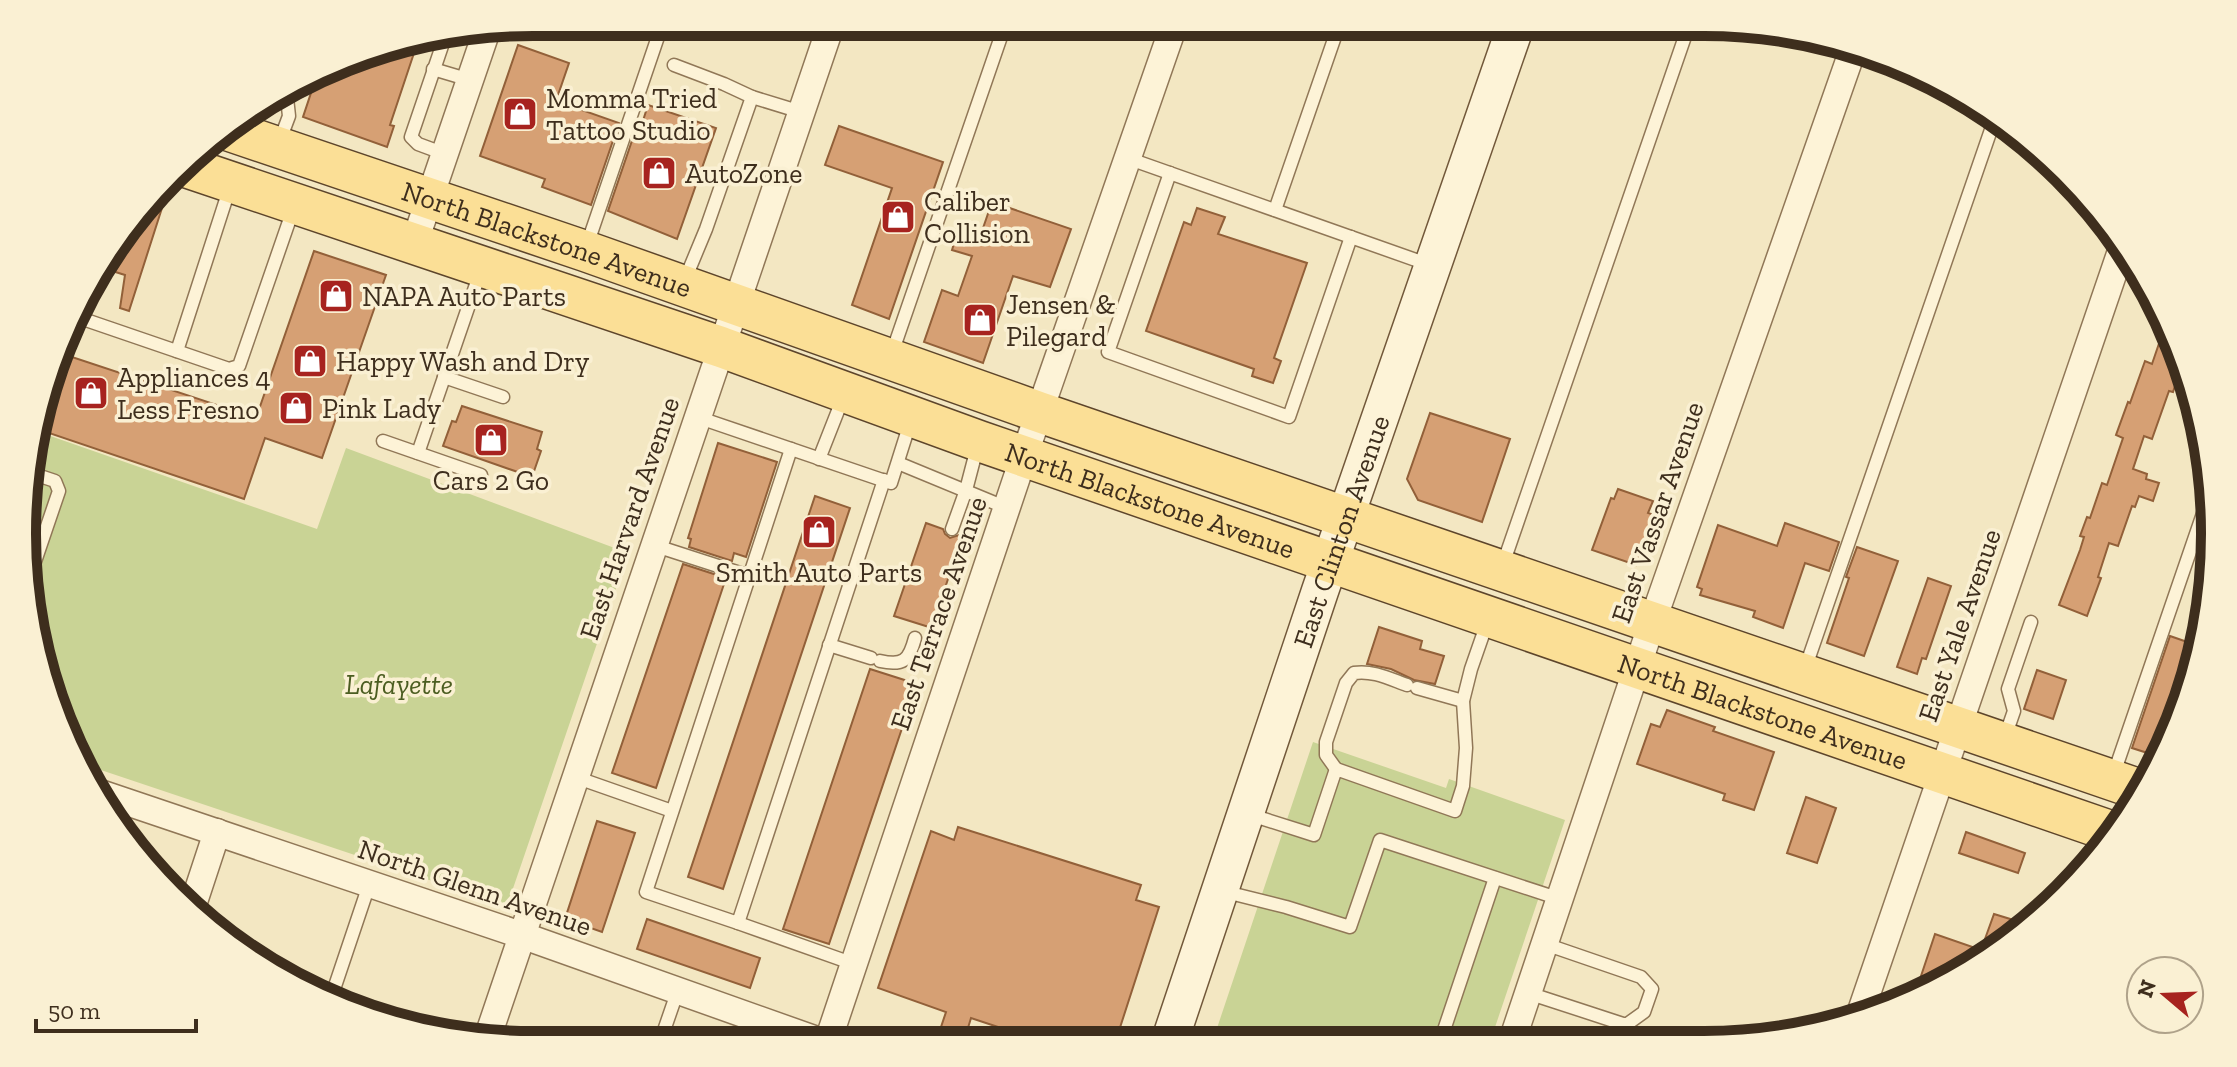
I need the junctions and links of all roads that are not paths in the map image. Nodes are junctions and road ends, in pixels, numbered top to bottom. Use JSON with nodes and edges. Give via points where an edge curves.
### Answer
{"nodes":[{"id":1,"x":658,"y":36,"type":"edge"},
{"id":2,"x":827,"y":36,"type":"edge"},
{"id":3,"x":1001,"y":36,"type":"edge"},
{"id":4,"x":1170,"y":36,"type":"edge"},
{"id":5,"x":1335,"y":36,"type":"edge"},
{"id":6,"x":1512,"y":36,"type":"edge"},
{"id":7,"x":1685,"y":36,"type":"edge"},
{"id":8,"x":484,"y":39,"type":"edge"},
{"id":9,"x":442,"y":45,"type":"edge"},
{"id":10,"x":1850,"y":58,"type":"edge"},
{"id":11,"x":674,"y":65,"type":"dead end"},
{"id":12,"x":433,"y":69,"type":"junction"},
{"id":13,"x":470,"y":80,"type":"junction"},
{"id":14,"x":752,"y":97,"type":"junction"},
{"id":15,"x":287,"y":102,"type":"edge"},
{"id":16,"x":801,"y":112,"type":"junction"},
{"id":17,"x":1991,"y":128,"type":"edge"},
{"id":18,"x":246,"y":134,"type":"edge"},
{"id":19,"x":445,"y":154,"type":"junction"},
{"id":20,"x":1127,"y":158,"type":"junction"},
{"id":21,"x":194,"y":170,"type":"edge"},
{"id":22,"x":1170,"y":173,"type":"junction"},
{"id":23,"x":231,"y":182,"type":"junction"},
{"id":24,"x":430,"y":198,"type":"junction"},
{"id":25,"x":295,"y":204,"type":"junction"},
{"id":26,"x":1275,"y":210,"type":"junction"},
{"id":27,"x":1351,"y":237,"type":"junction"},
{"id":28,"x":414,"y":244,"type":"junction"},
{"id":29,"x":585,"y":251,"type":"junction"},
{"id":30,"x":2118,"y":259,"type":"edge"},
{"id":31,"x":1433,"y":266,"type":"junction"},
{"id":32,"x":482,"y":267,"type":"junction"},
{"id":33,"x":682,"y":285,"type":"junction"},
{"id":34,"x":736,"y":303,"type":"junction"},
{"id":35,"x":84,"y":319,"type":"edge"},
{"id":36,"x":721,"y":347,"type":"junction"},
{"id":37,"x":177,"y":351,"type":"junction"},
{"id":38,"x":890,"y":358,"type":"junction"},
{"id":39,"x":444,"y":377,"type":"junction"},
{"id":40,"x":845,"y":391,"type":"junction"},
{"id":41,"x":503,"y":397,"type":"dead end"},
{"id":42,"x":1039,"y":412,"type":"junction"},
{"id":43,"x":913,"y":416,"type":"junction"},
{"id":44,"x":697,"y":417,"type":"junction"},
{"id":45,"x":383,"y":441,"type":"dead end"},
{"id":46,"x":979,"y":441,"type":"junction"},
{"id":47,"x":791,"y":449,"type":"junction"},
{"id":48,"x":418,"y":453,"type":"junction"},
{"id":49,"x":1024,"y":456,"type":"junction"},
{"id":50,"x":819,"y":459,"type":"junction"},
{"id":51,"x":898,"y":463,"type":"junction"},
{"id":52,"x":481,"y":475,"type":"dead end"},
{"id":53,"x":39,"y":476,"type":"edge"},
{"id":54,"x":884,"y":480,"type":"junction"},
{"id":55,"x":966,"y":490,"type":"junction"},
{"id":56,"x":1007,"y":508,"type":"junction"},
{"id":57,"x":1346,"y":517,"type":"junction"},
{"id":58,"x":2201,"y":524,"type":"edge"},
{"id":59,"x":952,"y":529,"type":"dead end"},
{"id":60,"x":653,"y":545,"type":"junction"},
{"id":61,"x":37,"y":556,"type":"edge"},
{"id":62,"x":1331,"y":561,"type":"junction"},
{"id":63,"x":1501,"y":571,"type":"junction"},
{"id":64,"x":749,"y":576,"type":"junction"},
{"id":65,"x":1489,"y":615,"type":"junction"},
{"id":66,"x":2031,"y":622,"type":"dead end"},
{"id":67,"x":1652,"y":623,"type":"junction"},
{"id":68,"x":915,"y":638,"type":"dead end"},
{"id":69,"x":829,"y":645,"type":"junction"},
{"id":70,"x":1637,"y":668,"type":"junction"},
{"id":71,"x":1803,"y":674,"type":"junction"},
{"id":72,"x":1463,"y":701,"type":"junction"},
{"id":73,"x":1958,"y":728,"type":"junction"},
{"id":74,"x":2002,"y":743,"type":"junction"},
{"id":75,"x":1336,"y":769,"type":"junction"},
{"id":76,"x":1943,"y":772,"type":"junction"},
{"id":77,"x":575,"y":777,"type":"junction"},
{"id":78,"x":112,"y":797,"type":"edge"},
{"id":79,"x":2118,"y":808,"type":"edge"},
{"id":80,"x":2118,"y":809,"type":"edge"},
{"id":81,"x":672,"y":811,"type":"junction"},
{"id":82,"x":1245,"y":813,"type":"junction"},
{"id":83,"x":217,"y":832,"type":"junction"},
{"id":84,"x":1495,"y":878,"type":"junction"},
{"id":85,"x":369,"y":885,"type":"junction"},
{"id":86,"x":1219,"y":890,"type":"junction"},
{"id":87,"x":195,"y":898,"type":"edge"},
{"id":88,"x":1560,"y":899,"type":"junction"},
{"id":89,"x":738,"y":923,"type":"junction"},
{"id":90,"x":521,"y":935,"type":"junction"},
{"id":91,"x":1545,"y":944,"type":"junction"},
{"id":92,"x":854,"y":964,"type":"junction"},
{"id":93,"x":334,"y":989,"type":"edge"},
{"id":94,"x":678,"y":990,"type":"junction"},
{"id":95,"x":1528,"y":993,"type":"junction"},
{"id":96,"x":1863,"y":1005,"type":"edge"},
{"id":97,"x":490,"y":1029,"type":"edge"},
{"id":98,"x":664,"y":1031,"type":"edge"},
{"id":99,"x":791,"y":1031,"type":"edge"},
{"id":100,"x":831,"y":1031,"type":"edge"},
{"id":101,"x":1173,"y":1031,"type":"edge"},
{"id":102,"x":1444,"y":1031,"type":"edge"},
{"id":103,"x":1515,"y":1031,"type":"edge"}],
"edges":[{"from":1,"to":29,"type":"lane"},
{"from":2,"to":16,"type":"street","name":"East Harvard Avenue"},
{"from":3,"to":38,"type":"lane"},
{"from":4,"to":20,"type":"street","name":"East Terrace Avenue"},
{"from":5,"to":26,"type":"lane"},
{"from":6,"to":31,"type":"main road","name":"East Clinton Avenue"},
{"from":7,"to":63,"type":"lane"},
{"from":8,"to":13,"type":"street"},
{"from":9,"to":12,"type":"lane"},
{"from":10,"to":67,"type":"street","name":"East Vassar Avenue"},
{"from":11,"to":14,"type":"lane"},
{"from":12,"to":13,"type":"lane"},
{"from":12,"to":19,"type":"lane","via":[[411,137]]},
{"from":13,"to":19,"type":"street"},
{"from":14,"to":16,"type":"lane"},
{"from":14,"to":33,"type":"lane"},
{"from":15,"to":18,"type":"lane","via":[[289,116]]},
{"from":16,"to":34,"type":"street","name":"East Harvard Avenue"},
{"from":17,"to":71,"type":"lane"},
{"from":18,"to":24,"type":"main road","name":"North Blackstone Avenue"},
{"from":19,"to":24,"type":"street"},
{"from":20,"to":22,"type":"lane"},
{"from":20,"to":42,"type":"street","name":"East Terrace Avenue"},
{"from":21,"to":23,"type":"main road","name":"North Blackstone Avenue"},
{"from":22,"to":26,"type":"lane"},
{"from":22,"to":27,"type":"lane","via":[[1108,352],[1289,417]]},
{"from":23,"to":25,"type":"main road","name":"North Blackstone Avenue"},
{"from":23,"to":37,"type":"lane"},
{"from":24,"to":28,"type":"street"},
{"from":24,"to":29,"type":"main road","name":"North Blackstone Avenue"},
{"from":25,"to":28,"type":"main road","name":"North Blackstone Avenue"},
{"from":25,"to":37,"type":"lane","via":[[239,366],[229,369]]},
{"from":26,"to":27,"type":"lane"},
{"from":27,"to":31,"type":"lane"},
{"from":28,"to":32,"type":"main road","name":"North Blackstone Avenue"},
{"from":29,"to":33,"type":"main road","name":"North Blackstone Avenue"},
{"from":30,"to":73,"type":"street","name":"East Yale Avenue"},
{"from":31,"to":57,"type":"main road","name":"East Clinton Avenue"},
{"from":32,"to":36,"type":"main road","name":"North Blackstone Avenue"},
{"from":32,"to":39,"type":"lane"},
{"from":33,"to":34,"type":"main road","name":"North Blackstone Avenue"},
{"from":34,"to":36,"type":"street","name":"East Harvard Avenue"},
{"from":34,"to":38,"type":"main road","name":"North Blackstone Avenue"},
{"from":35,"to":37,"type":"lane"},
{"from":36,"to":40,"type":"main road","name":"North Blackstone Avenue"},
{"from":36,"to":44,"type":"street","name":"East Harvard Avenue"},
{"from":38,"to":42,"type":"main road","name":"North Blackstone Avenue"},
{"from":39,"to":41,"type":"lane"},
{"from":39,"to":48,"type":"lane"},
{"from":40,"to":43,"type":"main road","name":"North Blackstone Avenue"},
{"from":40,"to":50,"type":"lane"},
{"from":42,"to":49,"type":"street","name":"East Terrace Avenue"},
{"from":42,"to":57,"type":"main road","name":"North Blackstone Avenue"},
{"from":43,"to":46,"type":"main road","name":"North Blackstone Avenue"},
{"from":43,"to":51,"type":"lane"},
{"from":44,"to":47,"type":"lane"},
{"from":44,"to":60,"type":"street","name":"East Harvard Avenue"},
{"from":45,"to":48,"type":"lane"},
{"from":46,"to":49,"type":"main road","name":"North Blackstone Avenue"},
{"from":46,"to":55,"type":"lane"},
{"from":47,"to":50,"type":"lane"},
{"from":47,"to":64,"type":"lane"},
{"from":48,"to":52,"type":"lane"},
{"from":49,"to":56,"type":"street","name":"East Terrace Avenue"},
{"from":49,"to":62,"type":"main road","name":"North Blackstone Avenue"},
{"from":50,"to":54,"type":"lane"},
{"from":51,"to":54,"type":"lane","via":[[891,483]]},
{"from":51,"to":55,"type":"lane"},
{"from":53,"to":61,"type":"lane","via":[[55,481],[59,491]]},
{"from":54,"to":69,"type":"lane"},
{"from":55,"to":56,"type":"lane"},
{"from":55,"to":59,"type":"lane"},
{"from":56,"to":92,"type":"street","name":"East Terrace Avenue"},
{"from":57,"to":62,"type":"main road","name":"East Clinton Avenue"},
{"from":57,"to":63,"type":"main road","name":"North Blackstone Avenue"},
{"from":58,"to":79,"type":"lane"},
{"from":60,"to":64,"type":"lane"},
{"from":60,"to":77,"type":"street","name":"East Harvard Avenue"},
{"from":62,"to":65,"type":"main road","name":"North Blackstone Avenue"},
{"from":62,"to":82,"type":"main road","name":"East Clinton Avenue"},
{"from":63,"to":67,"type":"main road","name":"North Blackstone Avenue"},
{"from":64,"to":81,"type":"lane"},
{"from":65,"to":70,"type":"main road","name":"North Blackstone Avenue"},
{"from":65,"to":72,"type":"lane"},
{"from":66,"to":74,"type":"lane","via":[[2008,689],[2014,711]]},
{"from":67,"to":70,"type":"street","name":"East Vassar Avenue"},
{"from":67,"to":71,"type":"main road","name":"North Blackstone Avenue"},
{"from":68,"to":69,"type":"lane","via":[[911,652],[895,664]]},
{"from":69,"to":89,"type":"lane"},
{"from":70,"to":76,"type":"main road","name":"North Blackstone Avenue"},
{"from":70,"to":88,"type":"street","name":"East Vassar Avenue"},
{"from":71,"to":73,"type":"main road","name":"North Blackstone Avenue"},
{"from":72,"to":75,"type":"lane","via":[[1378,674],[1354,673],[1326,742],[1326,755]]},
{"from":72,"to":75,"type":"lane","via":[[1466,748],[1455,811]]},
{"from":73,"to":74,"type":"main road","name":"North Blackstone Avenue"},
{"from":73,"to":76,"type":"street","name":"East Yale Avenue"},
{"from":74,"to":80,"type":"main road","name":"North Blackstone Avenue"},
{"from":75,"to":82,"type":"lane","via":[[1314,835]]},
{"from":76,"to":80,"type":"main road","name":"North Blackstone Avenue"},
{"from":76,"to":96,"type":"street","name":"East Yale Avenue"},
{"from":77,"to":81,"type":"lane"},
{"from":77,"to":90,"type":"street","name":"East Harvard Avenue"},
{"from":78,"to":83,"type":"street","name":"North Glenn Avenue"},
{"from":81,"to":89,"type":"lane","via":[[646,892]]},
{"from":82,"to":86,"type":"main road","name":"East Clinton Avenue"},
{"from":83,"to":85,"type":"street","name":"North Glenn Avenue"},
{"from":83,"to":87,"type":"street"},
{"from":84,"to":86,"type":"lane","via":[[1380,840],[1350,927]]},
{"from":84,"to":88,"type":"lane"},
{"from":84,"to":102,"type":"lane"},
{"from":85,"to":90,"type":"street","name":"North Glenn Avenue"},
{"from":85,"to":93,"type":"lane"},
{"from":86,"to":101,"type":"main road","name":"East Clinton Avenue"},
{"from":88,"to":91,"type":"street","name":"East Vassar Avenue"},
{"from":89,"to":92,"type":"lane"},
{"from":90,"to":94,"type":"street","name":"North Glenn Avenue"},
{"from":90,"to":97,"type":"street","name":"East Harvard Avenue"},
{"from":91,"to":95,"type":"street","name":"East Vassar Avenue"},
{"from":91,"to":95,"type":"lane","via":[[1641,977],[1652,989],[1644,1012],[1626,1025]]},
{"from":92,"to":100,"type":"street","name":"East Terrace Avenue"},
{"from":94,"to":98,"type":"lane"},
{"from":94,"to":99,"type":"street","name":"North Glenn Avenue"},
{"from":95,"to":103,"type":"street","name":"East Vassar Avenue"}]}
